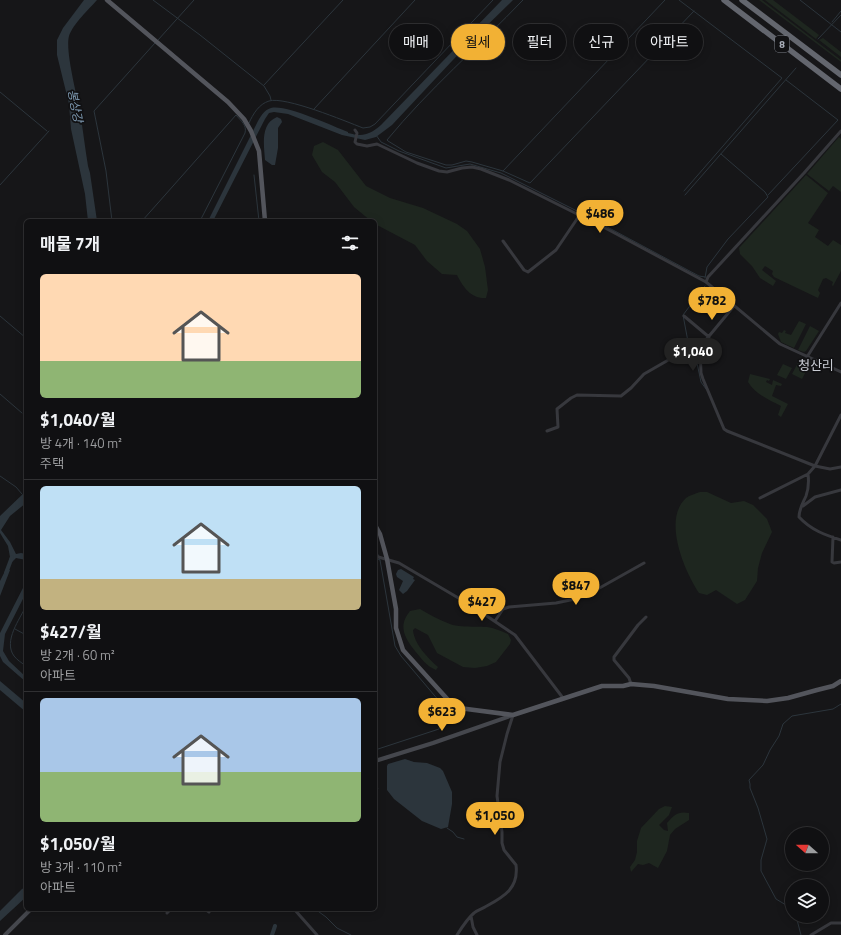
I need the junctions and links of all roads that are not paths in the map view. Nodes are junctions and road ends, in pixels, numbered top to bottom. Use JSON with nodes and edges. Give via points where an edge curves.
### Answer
{"nodes":[{"id":1,"x":724,"y":0,"type":"edge"},
{"id":2,"x":742,"y":0,"type":"edge"},
{"id":3,"x":108,"y":1,"type":"edge"},
{"id":4,"x":841,"y":75,"type":"edge"},
{"id":5,"x":841,"y":89,"type":"edge"},
{"id":6,"x":356,"y":132,"type":"dead end"},
{"id":7,"x":841,"y":132,"type":"edge"},
{"id":8,"x":579,"y":216,"type":"junction"},
{"id":9,"x":265,"y":219,"type":"edge"},
{"id":10,"x":503,"y":241,"type":"dead end"},
{"id":11,"x":706,"y":282,"type":"junction"},
{"id":12,"x":841,"y":303,"type":"edge"},
{"id":13,"x":734,"y":306,"type":"junction"},
{"id":14,"x":684,"y":316,"type":"dead end"},
{"id":15,"x":708,"y":337,"type":"junction"},
{"id":16,"x":700,"y":347,"type":"junction"},
{"id":17,"x":807,"y":357,"type":"junction"},
{"id":18,"x":841,"y":372,"type":"edge"},
{"id":19,"x":841,"y":415,"type":"edge"},
{"id":20,"x":547,"y":432,"type":"dead end"},
{"id":21,"x":814,"y":466,"type":"junction"},
{"id":22,"x":841,"y":467,"type":"edge"},
{"id":23,"x":808,"y":474,"type":"junction"},
{"id":24,"x":841,"y":490,"type":"edge"},
{"id":25,"x":760,"y":498,"type":"dead end"},
{"id":26,"x":801,"y":507,"type":"junction"},
{"id":27,"x":377,"y":529,"type":"edge"},
{"id":28,"x":833,"y":537,"type":"junction"},
{"id":29,"x":841,"y":540,"type":"edge"},
{"id":30,"x":378,"y":557,"type":"edge"},
{"id":31,"x":387,"y":559,"type":"junction"},
{"id":32,"x":841,"y":562,"type":"edge"},
{"id":33,"x":644,"y":563,"type":"dead end"},
{"id":34,"x":646,"y":617,"type":"dead end"},
{"id":35,"x":495,"y":621,"type":"junction"},
{"id":36,"x":841,"y":682,"type":"edge"},
{"id":37,"x":631,"y":684,"type":"junction"},
{"id":38,"x":562,"y":698,"type":"junction"},
{"id":39,"x":513,"y":715,"type":"junction"},
{"id":40,"x":377,"y":760,"type":"edge"},
{"id":41,"x":29,"y":911,"type":"edge"},
{"id":42,"x":296,"y":911,"type":"edge"},
{"id":43,"x":471,"y":916,"type":"junction"},
{"id":44,"x":841,"y":923,"type":"edge"},
{"id":45,"x":5,"y":935,"type":"edge"},
{"id":46,"x":317,"y":935,"type":"edge"},
{"id":47,"x":457,"y":935,"type":"edge"},
{"id":48,"x":477,"y":935,"type":"edge"},
{"id":49,"x":811,"y":935,"type":"edge"}],
"edges":[{"from":1,"to":5,"type":"highway","number":"8"},
{"from":2,"to":4,"type":"highway","number":"8"},
{"from":3,"to":9,"type":"main road","via":[[228,102],[244,119],[259,151]]},
{"from":6,"to":8,"type":"street","via":[[357,144],[377,144],[439,171],[447,172],[467,167],[481,169],[509,180]]},
{"from":7,"to":11,"type":"street"},
{"from":8,"to":10,"type":"street","via":[[556,250],[528,272]]},
{"from":8,"to":11,"type":"street"},
{"from":11,"to":13,"type":"street"},
{"from":12,"to":17,"type":"street"},
{"from":13,"to":15,"type":"street"},
{"from":13,"to":17,"type":"street","via":[[780,344]]},
{"from":14,"to":15,"type":"street"},
{"from":15,"to":16,"type":"street"},
{"from":16,"to":20,"type":"street","via":[[691,347],[654,367],[621,396],[582,395],[571,398],[557,409],[558,427]]},
{"from":16,"to":21,"type":"street","via":[[701,373],[724,429]]},
{"from":17,"to":18,"type":"street"},
{"from":19,"to":21,"type":"street"},
{"from":21,"to":22,"type":"street","via":[[830,469]]},
{"from":21,"to":23,"type":"street"},
{"from":23,"to":25,"type":"street"},
{"from":23,"to":26,"type":"street","via":[[810,484]]},
{"from":24,"to":26,"type":"street","via":[[815,497]]},
{"from":26,"to":28,"type":"street","via":[[799,518],[817,532]]},
{"from":27,"to":31,"type":"main road"},
{"from":28,"to":29,"type":"street"},
{"from":28,"to":32,"type":"street","via":[[832,562]]},
{"from":30,"to":31,"type":"street"},
{"from":31,"to":35,"type":"street","via":[[399,563]]},
{"from":31,"to":39,"type":"main road","via":[[396,609],[396,628],[404,650],[412,660],[454,706]]},
{"from":33,"to":35,"type":"street","via":[[587,595],[556,603],[509,607],[503,609]]},
{"from":34,"to":37,"type":"street","via":[[614,657]]},
{"from":35,"to":38,"type":"street","via":[[522,642]]},
{"from":36,"to":37,"type":"main road","via":[[788,698],[767,701],[728,699]]},
{"from":37,"to":38,"type":"main road","via":[[602,686]]},
{"from":38,"to":39,"type":"main road"},
{"from":39,"to":40,"type":"main road"},
{"from":39,"to":43,"type":"street","via":[[500,762],[497,796],[502,843],[505,853],[516,865],[515,882],[506,894]]},
{"from":41,"to":45,"type":"main road"},
{"from":42,"to":46,"type":"street"},
{"from":43,"to":47,"type":"street"},
{"from":43,"to":48,"type":"street"},
{"from":44,"to":49,"type":"street","via":[[831,923]]}]}
